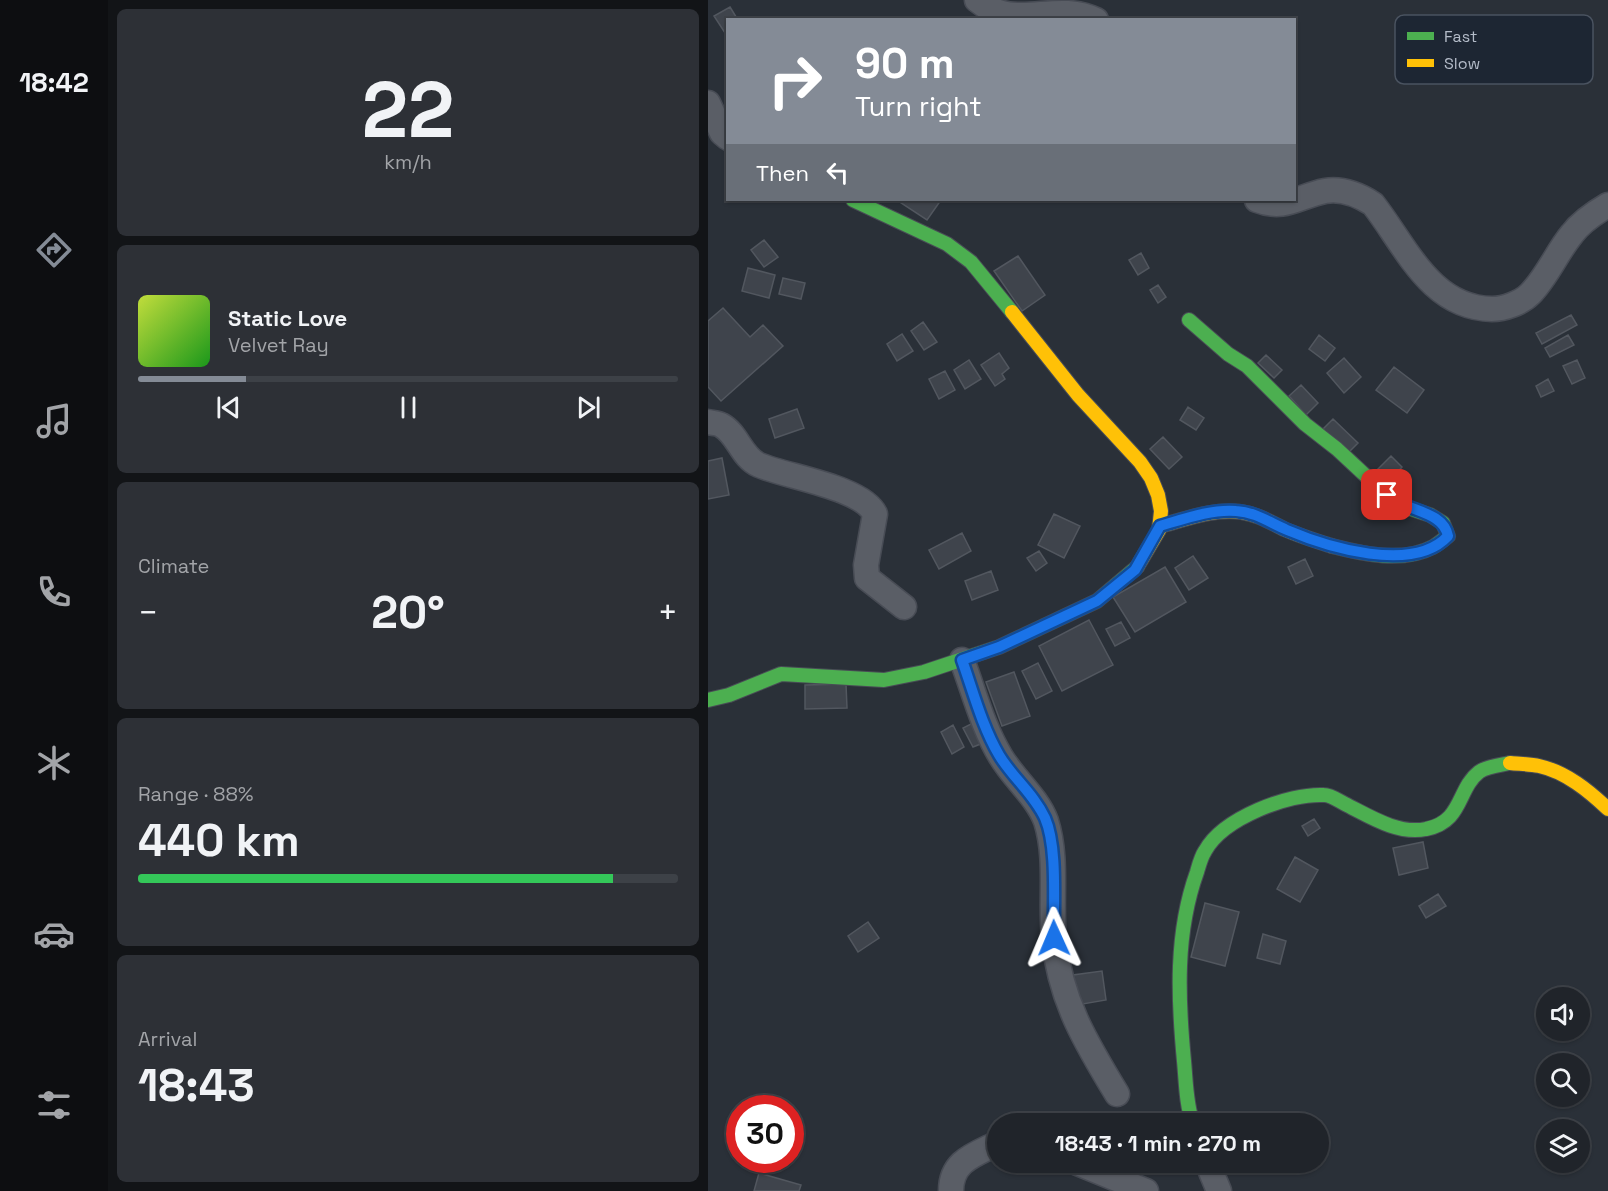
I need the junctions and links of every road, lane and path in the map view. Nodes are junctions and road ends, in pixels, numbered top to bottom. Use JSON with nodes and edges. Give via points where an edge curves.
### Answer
{"nodes":[{"id":1,"x":977,"y":0,"type":"edge"},
{"id":2,"x":1092,"y":18,"type":"edge"},
{"id":3,"x":708,"y":103,"type":"edge"},
{"id":4,"x":726,"y":136,"type":"edge"},
{"id":5,"x":855,"y":201,"type":"edge"},
{"id":6,"x":1260,"y":201,"type":"edge"},
{"id":7,"x":1295,"y":201,"type":"edge"},
{"id":8,"x":1296,"y":201,"type":"edge"},
{"id":9,"x":1608,"y":205,"type":"edge"},
{"id":10,"x":1189,"y":320,"type":"dead end"},
{"id":11,"x":708,"y":422,"type":"edge"},
{"id":12,"x":1160,"y":526,"type":"junction"},
{"id":13,"x":904,"y":608,"type":"dead end"},
{"id":14,"x":962,"y":660,"type":"junction"},
{"id":15,"x":708,"y":700,"type":"edge"},
{"id":16,"x":1608,"y":809,"type":"edge"},
{"id":17,"x":1117,"y":1094,"type":"dead end"},
{"id":18,"x":1189,"y":1113,"type":"edge"},
{"id":19,"x":987,"y":1149,"type":"edge"},
{"id":20,"x":1103,"y":1173,"type":"edge"},
{"id":21,"x":1212,"y":1173,"type":"edge"},
{"id":22,"x":951,"y":1191,"type":"edge"},
{"id":23,"x":1146,"y":1191,"type":"edge"},
{"id":24,"x":1219,"y":1191,"type":"edge"}],
"edges":[{"from":1,"to":2,"type":"street","via":[[1001,12],[1065,4]]},
{"from":3,"to":4,"type":"street"},
{"from":5,"to":12,"type":"street","via":[[946,244],[971,262],[1078,395],[1140,462],[1158,495]]},
{"from":6,"to":7,"type":"street","via":[[1283,205]]},
{"from":8,"to":9,"type":"street","via":[[1325,191],[1344,191],[1362,197],[1373,204],[1424,276],[1441,291],[1477,309],[1499,309],[1530,295],[1573,232]]},
{"from":10,"to":12,"type":"street","via":[[1247,366],[1305,424],[1396,504],[1443,523],[1448,536],[1441,543],[1419,551],[1392,556],[1327,546],[1262,516],[1237,511],[1215,512]]},
{"from":11,"to":13,"type":"street","via":[[721,425],[730,433],[750,460],[867,503],[875,514],[867,578]]},
{"from":12,"to":14,"type":"street","via":[[1135,570],[1097,601]]},
{"from":14,"to":15,"type":"street","via":[[884,680],[781,674]]},
{"from":14,"to":17,"type":"street","via":[[993,744],[1045,819],[1051,843],[1054,938],[1060,979],[1089,1049]]},
{"from":16,"to":18,"type":"street","via":[[1586,788],[1554,772],[1509,763],[1481,770],[1449,818],[1424,830],[1381,822],[1327,795],[1270,804],[1225,829],[1204,850],[1185,915],[1179,972],[1180,1018]]},
{"from":19,"to":22,"type":"street","via":[[959,1165],[952,1177]]},
{"from":20,"to":23,"type":"street"},
{"from":21,"to":24,"type":"street"}]}
